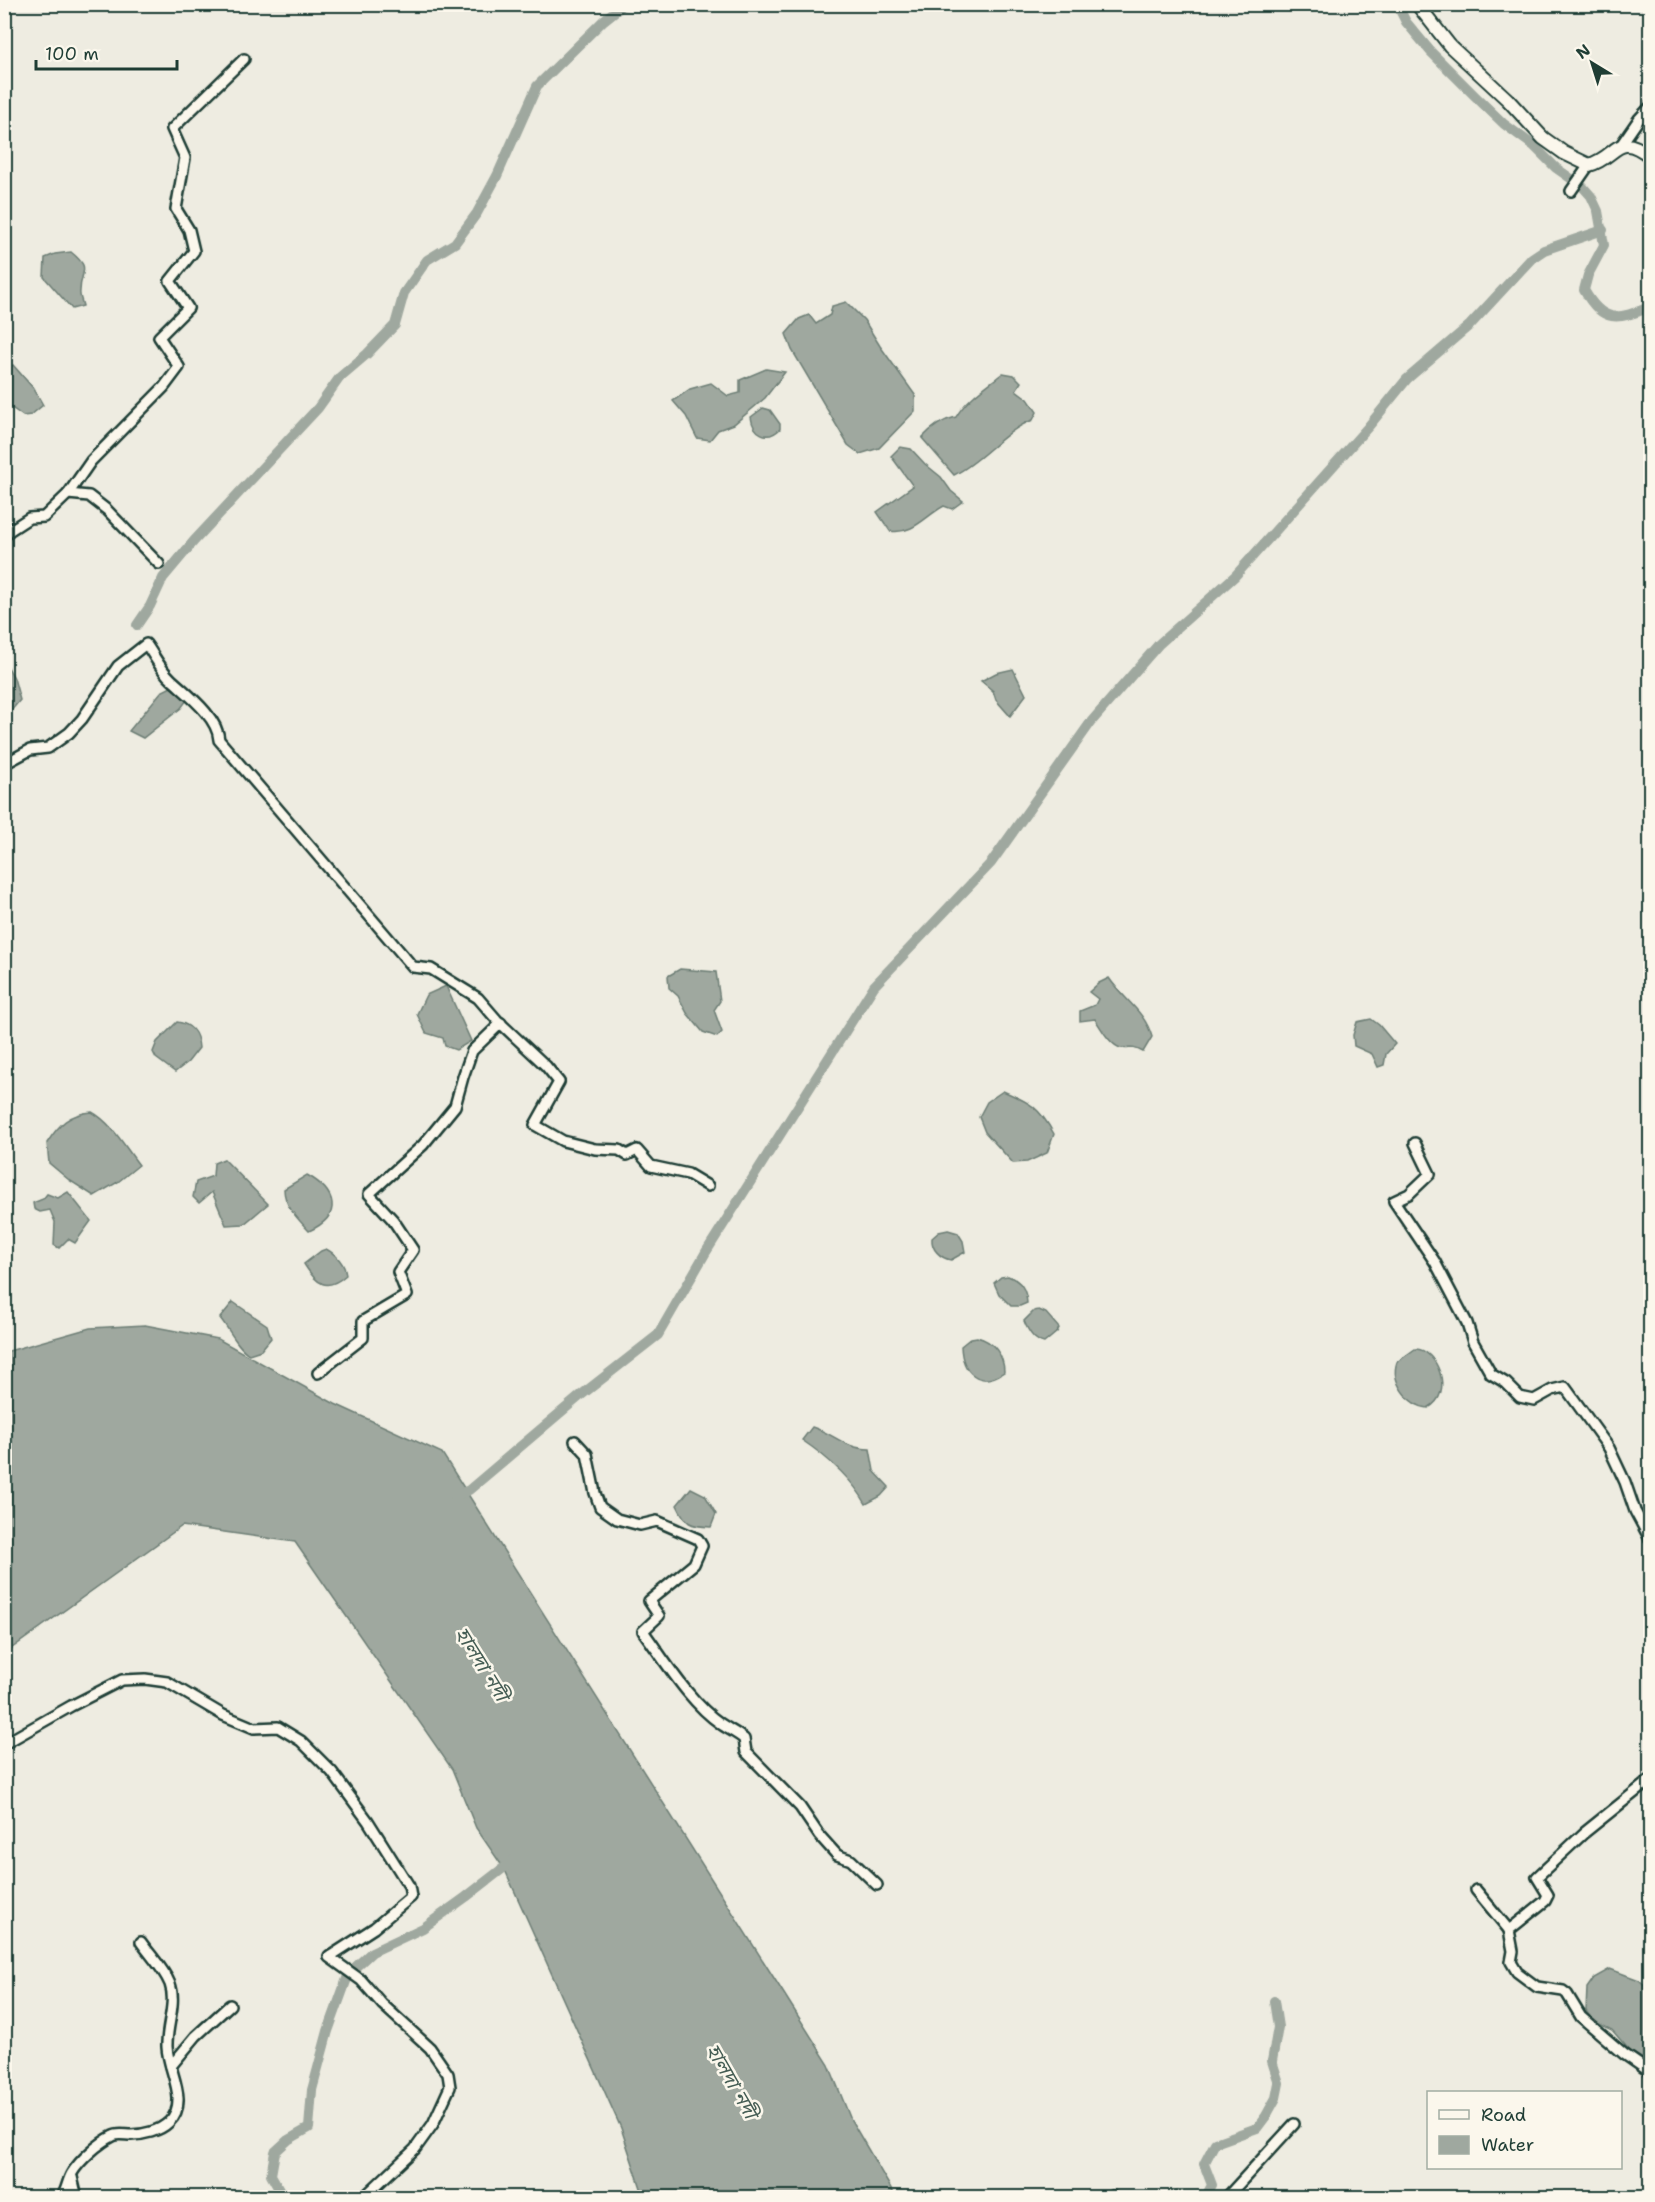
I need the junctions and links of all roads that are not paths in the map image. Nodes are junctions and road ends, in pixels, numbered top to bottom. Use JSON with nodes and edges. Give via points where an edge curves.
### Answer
{"nodes":[{"id":1,"x":1417,"y":4,"type":"edge"},
{"id":2,"x":244,"y":59,"type":"dead end"},
{"id":3,"x":1650,"y":107,"type":"edge"},
{"id":4,"x":1621,"y":145,"type":"junction"},
{"id":5,"x":1650,"y":156,"type":"edge"},
{"id":6,"x":1587,"y":170,"type":"junction"},
{"id":7,"x":1570,"y":191,"type":"dead end"},
{"id":8,"x":68,"y":494,"type":"junction"},
{"id":9,"x":4,"y":537,"type":"edge"},
{"id":10,"x":159,"y":564,"type":"dead end"},
{"id":11,"x":4,"y":764,"type":"edge"},
{"id":12,"x":501,"y":1023,"type":"junction"},
{"id":13,"x":1415,"y":1143,"type":"dead end"},
{"id":14,"x":708,"y":1186,"type":"dead end"},
{"id":15,"x":318,"y":1373,"type":"dead end"},
{"id":16,"x":575,"y":1441,"type":"dead end"},
{"id":17,"x":1650,"y":1539,"type":"edge"},
{"id":18,"x":4,"y":1744,"type":"edge"},
{"id":19,"x":1650,"y":1780,"type":"edge"},
{"id":20,"x":877,"y":1885,"type":"dead end"},
{"id":21,"x":1476,"y":1890,"type":"dead end"},
{"id":22,"x":1509,"y":1930,"type":"junction"},
{"id":23,"x":141,"y":1942,"type":"dead end"},
{"id":24,"x":230,"y":2005,"type":"dead end"},
{"id":25,"x":171,"y":2066,"type":"junction"},
{"id":26,"x":1650,"y":2072,"type":"edge"},
{"id":27,"x":1294,"y":2124,"type":"dead end"},
{"id":28,"x":72,"y":2173,"type":"junction"},
{"id":29,"x":61,"y":2198,"type":"edge"},
{"id":30,"x":77,"y":2198,"type":"edge"},
{"id":31,"x":363,"y":2198,"type":"edge"},
{"id":32,"x":1226,"y":2198,"type":"edge"}],
"edges":[{"from":1,"to":6,"type":"main road","via":[[1450,46],[1543,138]]},
{"from":2,"to":8,"type":"street","via":[[172,129],[185,158],[176,209],[189,230],[194,251],[170,281],[188,308],[159,337],[179,367],[91,461]]},
{"from":3,"to":4,"type":"street"},
{"from":4,"to":5,"type":"main road","via":[[1636,146]]},
{"from":4,"to":6,"type":"main road"},
{"from":6,"to":7,"type":"street"},
{"from":8,"to":9,"type":"street","via":[[44,517],[29,518]]},
{"from":8,"to":10,"type":"street","via":[[89,496]]},
{"from":11,"to":12,"type":"street","via":[[30,750],[48,748],[69,733],[118,666],[147,644],[170,678],[213,722],[219,740],[413,967],[431,969],[478,998]]},
{"from":12,"to":14,"type":"street","via":[[559,1082],[535,1125],[563,1141],[595,1149],[620,1150],[627,1155],[637,1150],[651,1166],[688,1174]]},
{"from":12,"to":15,"type":"street","via":[[472,1051],[455,1106],[423,1145],[369,1194],[413,1250],[398,1272],[407,1295],[363,1321],[363,1338]]},
{"from":13,"to":17,"type":"street","via":[[1430,1174],[1409,1194],[1394,1201],[1436,1262],[1491,1374],[1520,1397],[1534,1400],[1566,1387],[1609,1448]]},
{"from":16,"to":20,"type":"street","via":[[586,1454],[600,1506],[617,1519],[640,1525],[657,1521],[698,1539],[702,1546],[694,1564],[649,1601],[659,1616],[643,1631],[699,1704],[744,1739],[746,1752],[800,1807],[837,1855],[851,1860]]},
{"from":18,"to":31,"type":"street","via":[[122,1680],[145,1679],[167,1682],[254,1728],[278,1727],[301,1741],[332,1772],[399,1869],[411,1897],[329,1958],[361,1980],[430,2049],[448,2074],[450,2087],[433,2124],[415,2149]]},
{"from":19,"to":22,"type":"street","via":[[1537,1877],[1548,1895],[1545,1901]]},
{"from":21,"to":22,"type":"street"},
{"from":22,"to":26,"type":"street","via":[[1511,1962],[1517,1972],[1537,1987],[1563,1990],[1581,2017]]},
{"from":23,"to":25,"type":"street","via":[[172,1992],[167,2048]]},
{"from":24,"to":25,"type":"street"},
{"from":25,"to":28,"type":"street","via":[[178,2108],[169,2123],[144,2133],[116,2134]]},
{"from":27,"to":32,"type":"street"},
{"from":28,"to":29,"type":"street"},
{"from":28,"to":30,"type":"street"}]}
